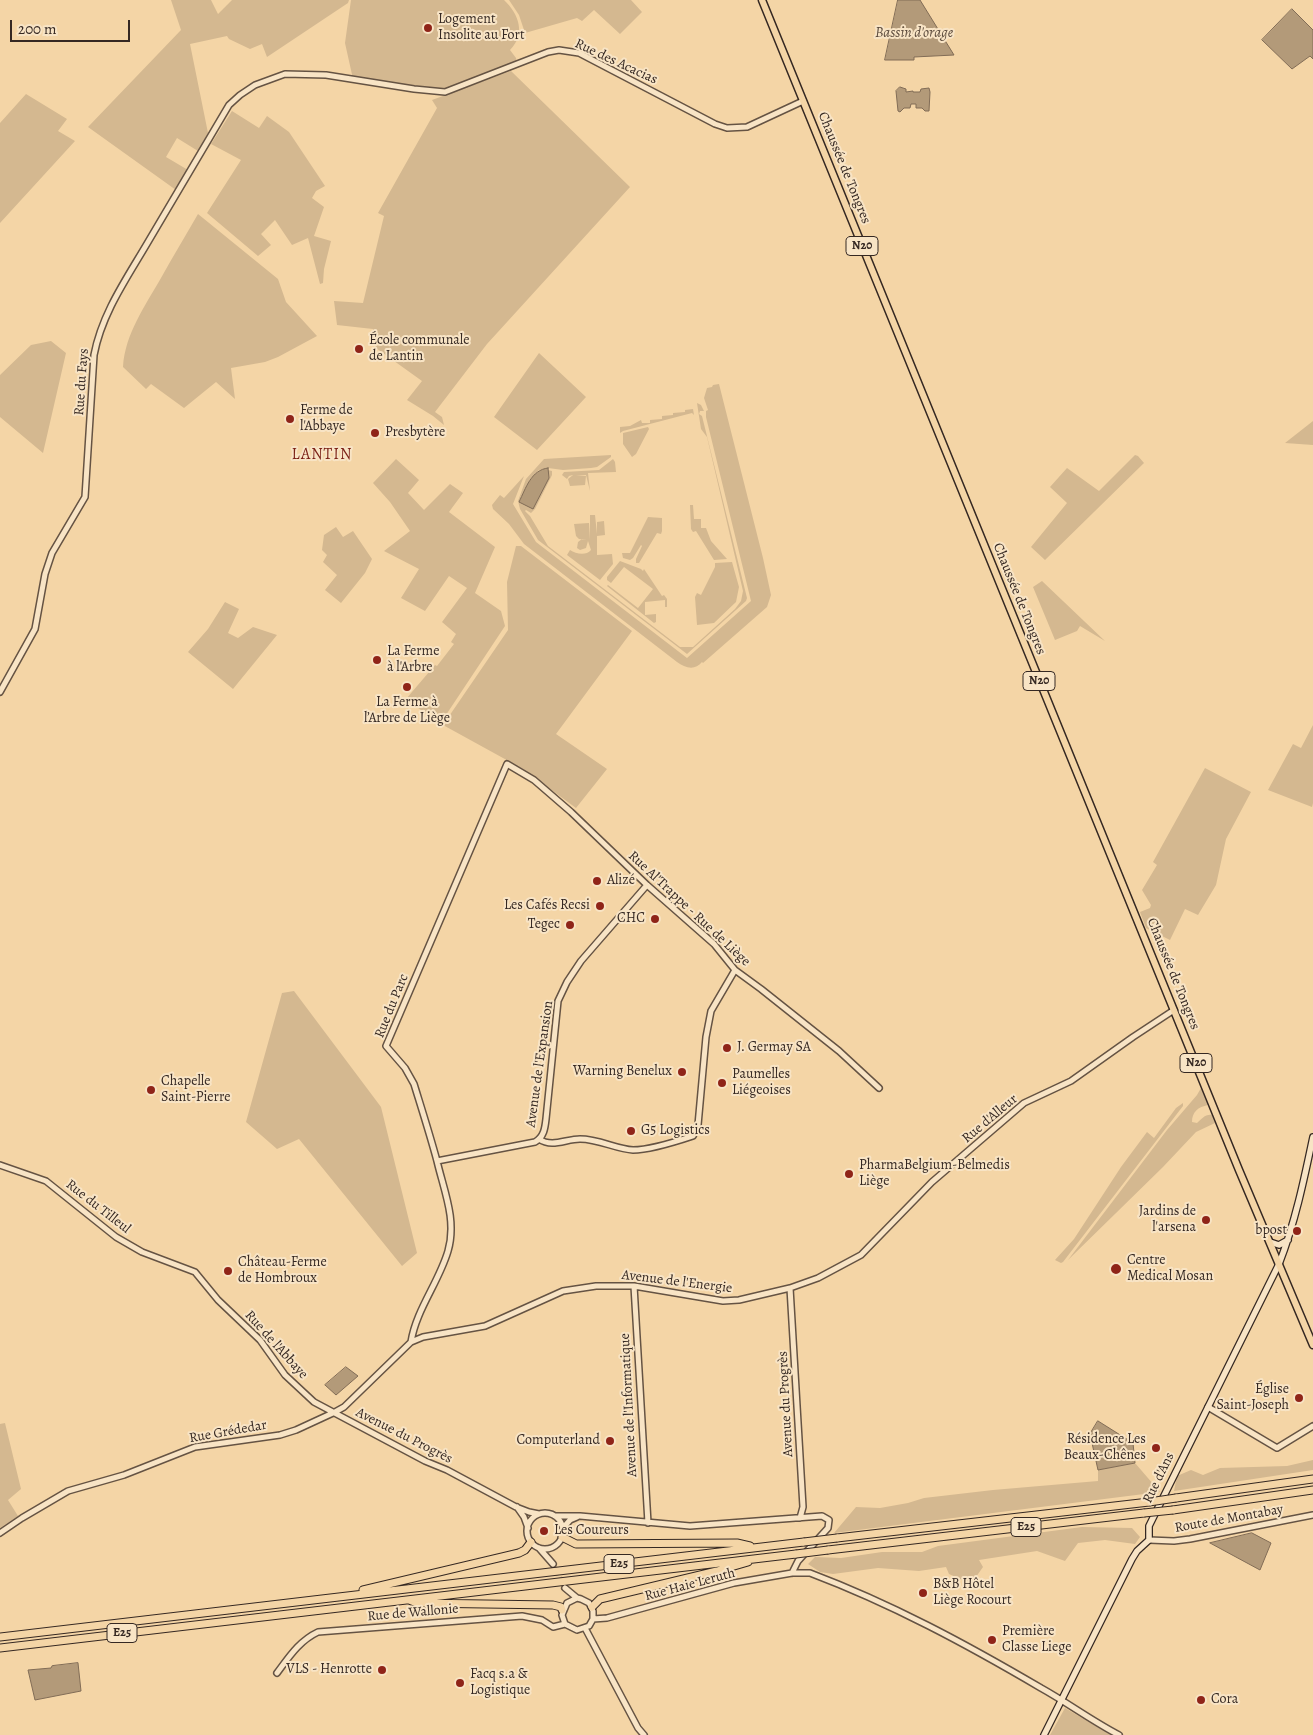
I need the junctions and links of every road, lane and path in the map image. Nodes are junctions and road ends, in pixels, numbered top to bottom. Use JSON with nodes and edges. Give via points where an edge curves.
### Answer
{"nodes":[{"id":1,"x":762,"y":0,"type":"edge"},
{"id":2,"x":803,"y":101,"type":"junction"},
{"id":3,"x":177,"y":193,"type":"joint"},
{"id":4,"x":0,"y":692,"type":"edge"},
{"id":5,"x":507,"y":764,"type":"joint"},
{"id":6,"x":647,"y":885,"type":"junction"},
{"id":7,"x":735,"y":970,"type":"junction"},
{"id":8,"x":1174,"y":1010,"type":"junction"},
{"id":9,"x":879,"y":1088,"type":"dead end"},
{"id":10,"x":1313,"y":1136,"type":"edge"},
{"id":11,"x":539,"y":1139,"type":"junction"},
{"id":12,"x":436,"y":1161,"type":"junction"},
{"id":13,"x":0,"y":1165,"type":"edge"},
{"id":14,"x":906,"y":1209,"type":"joint"},
{"id":15,"x":1288,"y":1240,"type":"junction"},
{"id":16,"x":1270,"y":1242,"type":"junction"},
{"id":17,"x":1279,"y":1264,"type":"junction"},
{"id":18,"x":183,"y":1268,"type":"joint"},
{"id":19,"x":1274,"y":1276,"type":"junction"},
{"id":20,"x":1285,"y":1278,"type":"junction"},
{"id":21,"x":634,"y":1286,"type":"junction"},
{"id":22,"x":790,"y":1288,"type":"junction"},
{"id":23,"x":411,"y":1342,"type":"junction"},
{"id":24,"x":1313,"y":1345,"type":"edge"},
{"id":25,"x":1208,"y":1407,"type":"junction"},
{"id":26,"x":335,"y":1412,"type":"junction"},
{"id":27,"x":1313,"y":1426,"type":"edge"},
{"id":28,"x":1313,"y":1478,"type":"edge"},
{"id":29,"x":1313,"y":1490,"type":"edge"},
{"id":30,"x":516,"y":1507,"type":"junction"},
{"id":31,"x":539,"y":1514,"type":"junction"},
{"id":32,"x":1313,"y":1515,"type":"edge"},
{"id":33,"x":555,"y":1516,"type":"junction"},
{"id":34,"x":580,"y":1516,"type":"junction"},
{"id":35,"x":800,"y":1518,"type":"junction"},
{"id":36,"x":648,"y":1523,"type":"junction"},
{"id":37,"x":528,"y":1528,"type":"junction"},
{"id":38,"x":563,"y":1528,"type":"junction"},
{"id":39,"x":0,"y":1533,"type":"edge"},
{"id":40,"x":562,"y":1537,"type":"junction"},
{"id":41,"x":1149,"y":1540,"type":"junction"},
{"id":42,"x":531,"y":1542,"type":"junction"},
{"id":43,"x":552,"y":1547,"type":"junction"},
{"id":44,"x":539,"y":1548,"type":"junction"},
{"id":45,"x":756,"y":1548,"type":"junction"},
{"id":46,"x":756,"y":1559,"type":"junction"},
{"id":47,"x":792,"y":1573,"type":"junction"},
{"id":48,"x":577,"y":1598,"type":"junction"},
{"id":49,"x":409,"y":1599,"type":"junction"},
{"id":50,"x":567,"y":1603,"type":"junction"},
{"id":51,"x":268,"y":1605,"type":"junction"},
{"id":52,"x":592,"y":1607,"type":"junction"},
{"id":53,"x":562,"y":1610,"type":"junction"},
{"id":54,"x":593,"y":1619,"type":"junction"},
{"id":55,"x":565,"y":1624,"type":"junction"},
{"id":56,"x":585,"y":1628,"type":"junction"},
{"id":57,"x":0,"y":1637,"type":"edge"},
{"id":58,"x":0,"y":1648,"type":"edge"},
{"id":59,"x":277,"y":1673,"type":"dead end"},
{"id":60,"x":1062,"y":1700,"type":"junction"},
{"id":61,"x":644,"y":1735,"type":"edge"},
{"id":62,"x":1044,"y":1735,"type":"edge"},
{"id":63,"x":1119,"y":1735,"type":"edge"}],
"edges":[{"from":1,"to":2,"type":"main road","name":"Chaussée de Tongres","number":"N20"},
{"from":2,"to":3,"type":"street","name":"Rue des Acacias","via":[[747,127],[727,128],[579,53],[559,50],[445,92],[326,75],[285,74],[255,85],[230,105]]},
{"from":2,"to":8,"type":"main road","name":"Chaussée de Tongres","number":"N20"},
{"from":3,"to":4,"type":"street","name":"Rue du Fays","via":[[109,309],[97,336],[85,497],[52,553],[35,628]]},
{"from":5,"to":6,"type":"street","name":"Rue Al'Trappe - Rue de Liège","via":[[534,780]]},
{"from":5,"to":12,"type":"street","name":"Rue du Parc","via":[[386,1046],[414,1084]]},
{"from":6,"to":7,"type":"street","name":"Rue Al'Trappe - Rue de Liège","via":[[714,944]]},
{"from":6,"to":11,"type":"street","name":"Avenue de l'Expansion","via":[[580,961],[558,1001],[546,1119]]},
{"from":7,"to":9,"type":"street","name":"Rue Al'Trappe - Rue de Liège"},
{"from":7,"to":11,"type":"street","via":[[711,1011],[698,1125],[693,1136],[633,1150],[594,1140],[578,1139],[554,1144]]},
{"from":8,"to":14,"type":"street","name":"Rue d'Alleur","via":[[1071,1082],[1024,1103],[932,1182]]},
{"from":8,"to":16,"type":"main road","name":"Chaussée de Tongres","number":"N20"},
{"from":10,"to":15,"type":"main road","name":"Rue d'Ans"},
{"from":11,"to":12,"type":"street","name":"Avenue de l'Expansion"},
{"from":12,"to":23,"type":"street","name":"Rue du Parc","via":[[450,1209],[452,1231],[442,1268],[413,1329]]},
{"from":13,"to":18,"type":"street","name":"Rue du Tilleul","via":[[46,1181],[116,1238]]},
{"from":14,"to":22,"type":"street","name":"Avenue de l'Energie","via":[[861,1255],[818,1278]]},
{"from":15,"to":16,"type":"main road","via":[[1279,1245]]},
{"from":15,"to":17,"type":"main road","name":"Rue d'Ans"},
{"from":16,"to":17,"type":"main road","name":"Chaussée de Tongres","number":"N20"},
{"from":17,"to":19,"type":"main road","name":"Rue d'Ans"},
{"from":17,"to":20,"type":"main road","name":"Chaussée de Tongres","number":"N20"},
{"from":18,"to":26,"type":"street","name":"Rue de l'Abbaye","via":[[195,1272],[218,1300],[260,1340],[298,1388],[314,1402]]},
{"from":19,"to":20,"type":"main road"},
{"from":19,"to":25,"type":"main road","name":"Rue d'Ans"},
{"from":20,"to":24,"type":"main road","name":"Chaussée de Tongres","number":"N20"},
{"from":21,"to":22,"type":"street","name":"Avenue de l'Energie","via":[[723,1302]]},
{"from":21,"to":23,"type":"street","name":"Avenue de l'Energie","via":[[563,1290],[485,1326]]},
{"from":21,"to":36,"type":"street","name":"Avenue de l'Informatique"},
{"from":22,"to":35,"type":"street","name":"Avenue du Progrès","via":[[803,1507]]},
{"from":23,"to":26,"type":"street","name":"Avenue de l'Energie"},
{"from":25,"to":27,"type":"street","via":[[1277,1448]]},
{"from":25,"to":41,"type":"main road","name":"Rue d'Ans","via":[[1149,1526]]},
{"from":26,"to":30,"type":"street","name":"Avenue du Progrès"},
{"from":26,"to":39,"type":"street","name":"Rue Grédedar","via":[[280,1435],[195,1448],[124,1475],[68,1491]]},
{"from":28,"to":45,"type":"highway","number":"E25","bridge":true,"via":[[1149,1502]]},
{"from":29,"to":46,"type":"highway","number":"E25","bridge":true,"via":[[1173,1510]]},
{"from":30,"to":31,"type":"street","name":"Avenue du Progrès"},
{"from":30,"to":37,"type":"street"},
{"from":31,"to":33,"type":"street"},
{"from":31,"to":37,"type":"street"},
{"from":32,"to":41,"type":"street","name":"Route de Montabay","via":[[1190,1539]]},
{"from":33,"to":34,"type":"street"},
{"from":33,"to":38,"type":"street"},
{"from":34,"to":36,"type":"street"},
{"from":34,"to":38,"type":"street"},
{"from":35,"to":36,"type":"street","via":[[690,1526]]},
{"from":35,"to":47,"type":"street","via":[[822,1516],[829,1520],[828,1528],[798,1561]]},
{"from":37,"to":42,"type":"street"},
{"from":38,"to":40,"type":"street"},
{"from":40,"to":43,"type":"street"},
{"from":40,"to":45,"type":"highway","via":[[576,1544],[737,1543]]},
{"from":41,"to":60,"type":"main road","via":[[1134,1555]]},
{"from":42,"to":44,"type":"street"},
{"from":42,"to":51,"type":"highway","via":[[519,1553],[420,1577],[364,1590]]},
{"from":43,"to":44,"type":"street"},
{"from":43,"to":44,"type":"street","via":[[552,1564]]},
{"from":45,"to":51,"type":"highway","number":"E25"},
{"from":46,"to":49,"type":"highway","number":"E25"},
{"from":46,"to":52,"type":"highway","via":[[743,1565],[600,1599]]},
{"from":47,"to":54,"type":"street","name":"Rue Haie Leruth","via":[[734,1583]]},
{"from":47,"to":60,"type":"street","name":"Rue Haie Leruth","via":[[810,1573],[912,1616]]},
{"from":48,"to":50,"type":"street"},
{"from":48,"to":50,"type":"street","via":[[565,1588]]},
{"from":48,"to":52,"type":"street","via":[[586,1600]]},
{"from":49,"to":53,"type":"highway","via":[[417,1604],[554,1604]]},
{"from":49,"to":58,"type":"highway","number":"E25"},
{"from":50,"to":53,"type":"street"},
{"from":51,"to":57,"type":"highway","number":"E25"},
{"from":52,"to":54,"type":"street"},
{"from":53,"to":55,"type":"street"},
{"from":54,"to":56,"type":"street"},
{"from":55,"to":56,"type":"street","via":[[572,1629]]},
{"from":55,"to":59,"type":"street","name":"Rue de Wallonie","via":[[554,1627],[542,1620],[522,1616],[318,1632],[300,1644]]},
{"from":56,"to":61,"type":"street"},
{"from":60,"to":62,"type":"main road"},
{"from":60,"to":63,"type":"street","name":"Rue Haie Leruth"}]}
